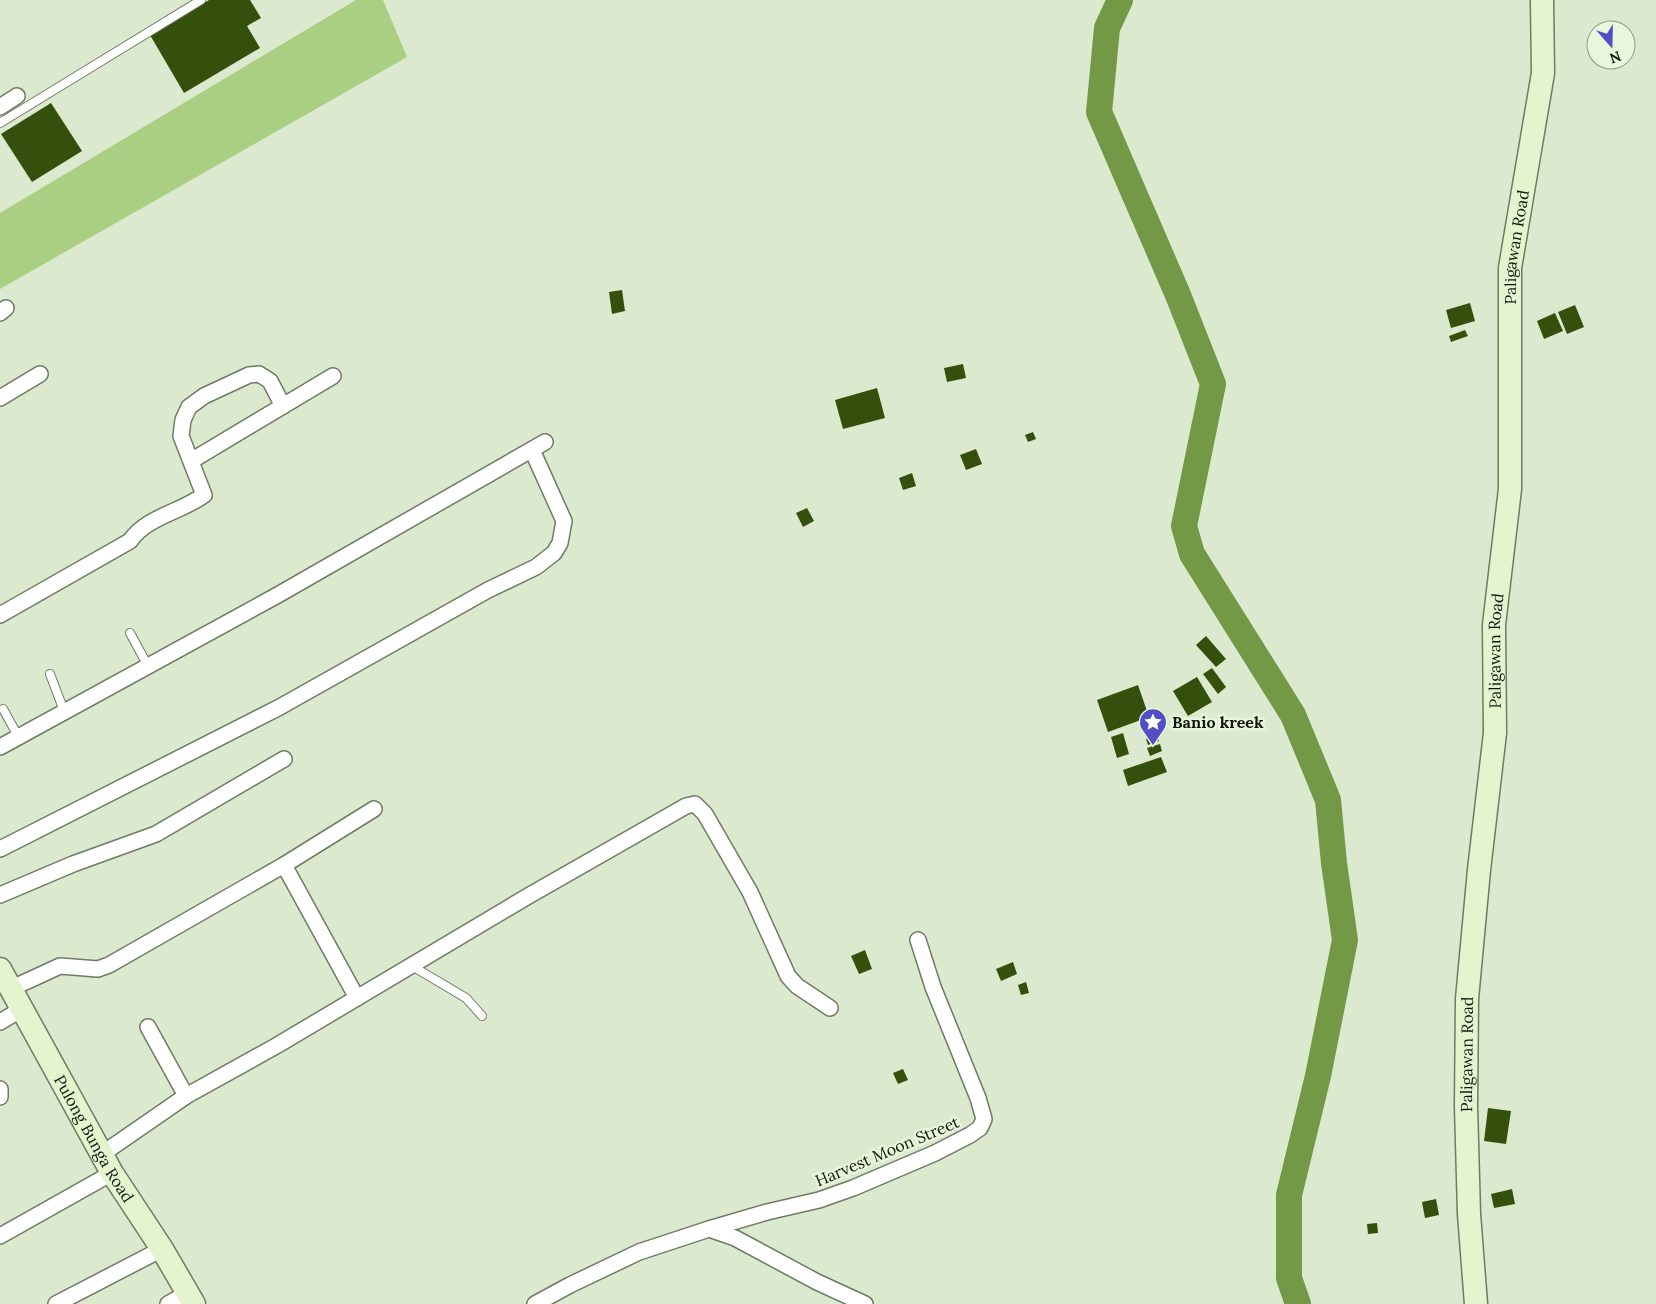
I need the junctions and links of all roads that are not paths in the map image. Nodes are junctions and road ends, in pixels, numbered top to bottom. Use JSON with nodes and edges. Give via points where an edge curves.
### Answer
{"nodes":[{"id":1,"x":200,"y":0,"type":"edge"},
{"id":2,"x":1542,"y":0,"type":"edge"},
{"id":3,"x":17,"y":96,"type":"dead end"},
{"id":4,"x":0,"y":107,"type":"edge"},
{"id":5,"x":0,"y":123,"type":"edge"},
{"id":6,"x":40,"y":374,"type":"dead end"},
{"id":7,"x":333,"y":376,"type":"dead end"},
{"id":8,"x":0,"y":398,"type":"edge"},
{"id":9,"x":282,"y":406,"type":"junction"},
{"id":10,"x":190,"y":461,"type":"junction"},
{"id":11,"x":0,"y":614,"type":"edge"},
{"id":12,"x":130,"y":633,"type":"dead end"},
{"id":13,"x":148,"y":666,"type":"junction"},
{"id":14,"x":50,"y":674,"type":"dead end"},
{"id":15,"x":3,"y":709,"type":"dead end"},
{"id":16,"x":64,"y":712,"type":"junction"},
{"id":17,"x":18,"y":736,"type":"junction"},
{"id":18,"x":0,"y":747,"type":"edge"},
{"id":19,"x":284,"y":759,"type":"dead end"},
{"id":20,"x":374,"y":809,"type":"dead end"},
{"id":21,"x":0,"y":849,"type":"edge"},
{"id":22,"x":284,"y":865,"type":"junction"},
{"id":23,"x":0,"y":895,"type":"edge"},
{"id":24,"x":918,"y":940,"type":"dead end"},
{"id":25,"x":412,"y":966,"type":"junction"},
{"id":26,"x":0,"y":969,"type":"edge"},
{"id":27,"x":10,"y":989,"type":"junction"},
{"id":28,"x":357,"y":998,"type":"junction"},
{"id":29,"x":830,"y":1008,"type":"dead end"},
{"id":30,"x":22,"y":1009,"type":"junction"},
{"id":31,"x":482,"y":1016,"type":"dead end"},
{"id":32,"x":0,"y":1022,"type":"edge"},
{"id":33,"x":148,"y":1026,"type":"dead end"},
{"id":34,"x":0,"y":1089,"type":"edge"},
{"id":35,"x":0,"y":1096,"type":"edge"},
{"id":36,"x":186,"y":1096,"type":"junction"},
{"id":37,"x":107,"y":1164,"type":"junction"},
{"id":38,"x":709,"y":1228,"type":"junction"},
{"id":39,"x":0,"y":1236,"type":"edge"},
{"id":40,"x":162,"y":1249,"type":"junction"},
{"id":41,"x":183,"y":1300,"type":"edge"},
{"id":42,"x":56,"y":1304,"type":"edge"},
{"id":43,"x":535,"y":1304,"type":"edge"},
{"id":44,"x":865,"y":1304,"type":"edge"},
{"id":45,"x":1476,"y":1304,"type":"edge"}],
"edges":[{"from":1,"to":5,"type":"lane"},
{"from":2,"to":45,"type":"street","name":"Paligawan Road","via":[[1542,73],[1510,268],[1510,489],[1494,625],[1495,733],[1467,999],[1466,1116]]},
{"from":3,"to":4,"type":"street"},
{"from":6,"to":8,"type":"street"},
{"from":7,"to":9,"type":"street"},
{"from":9,"to":10,"type":"street"},
{"from":9,"to":10,"type":"street","via":[[270,381],[260,374],[249,375],[204,396],[189,407],[183,420],[181,436]]},
{"from":10,"to":11,"type":"street","via":[[204,494],[139,530],[130,541]]},
{"from":12,"to":13,"type":"lane"},
{"from":13,"to":16,"type":"street"},
{"from":13,"to":21,"type":"street","via":[[539,446],[564,521],[560,543],[554,554],[536,567],[488,590],[278,708]]},
{"from":14,"to":16,"type":"lane"},
{"from":15,"to":17,"type":"lane"},
{"from":16,"to":17,"type":"street"},
{"from":17,"to":18,"type":"street"},
{"from":19,"to":23,"type":"street","via":[[156,834]]},
{"from":20,"to":22,"type":"street"},
{"from":22,"to":27,"type":"street","via":[[109,965],[98,969],[60,966]]},
{"from":22,"to":28,"type":"street"},
{"from":24,"to":38,"type":"street","name":"Harvest Moon Street","via":[[933,987],[978,1098],[984,1119],[980,1128],[935,1153],[853,1188],[820,1200]]},
{"from":25,"to":28,"type":"street"},
{"from":25,"to":29,"type":"street","via":[[530,895],[686,806],[695,804],[705,814],[746,885],[788,976]]},
{"from":25,"to":31,"type":"lane","via":[[466,998]]},
{"from":26,"to":27,"type":"street","name":"Pulong Bunga Road"},
{"from":27,"to":30,"type":"street","name":"Pulong Bunga Road"},
{"from":28,"to":36,"type":"street"},
{"from":30,"to":32,"type":"street"},
{"from":30,"to":37,"type":"street","name":"Pulong Bunga Road"},
{"from":33,"to":36,"type":"street"},
{"from":34,"to":35,"type":"street"},
{"from":36,"to":37,"type":"street"},
{"from":37,"to":39,"type":"street"},
{"from":37,"to":40,"type":"street","name":"Pulong Bunga Road"},
{"from":38,"to":43,"type":"street","name":"Harvest Moon Street","via":[[639,1252]]},
{"from":38,"to":44,"type":"street"},
{"from":40,"to":41,"type":"street","name":"Pulong Bunga Road"},
{"from":40,"to":42,"type":"street"}]}
